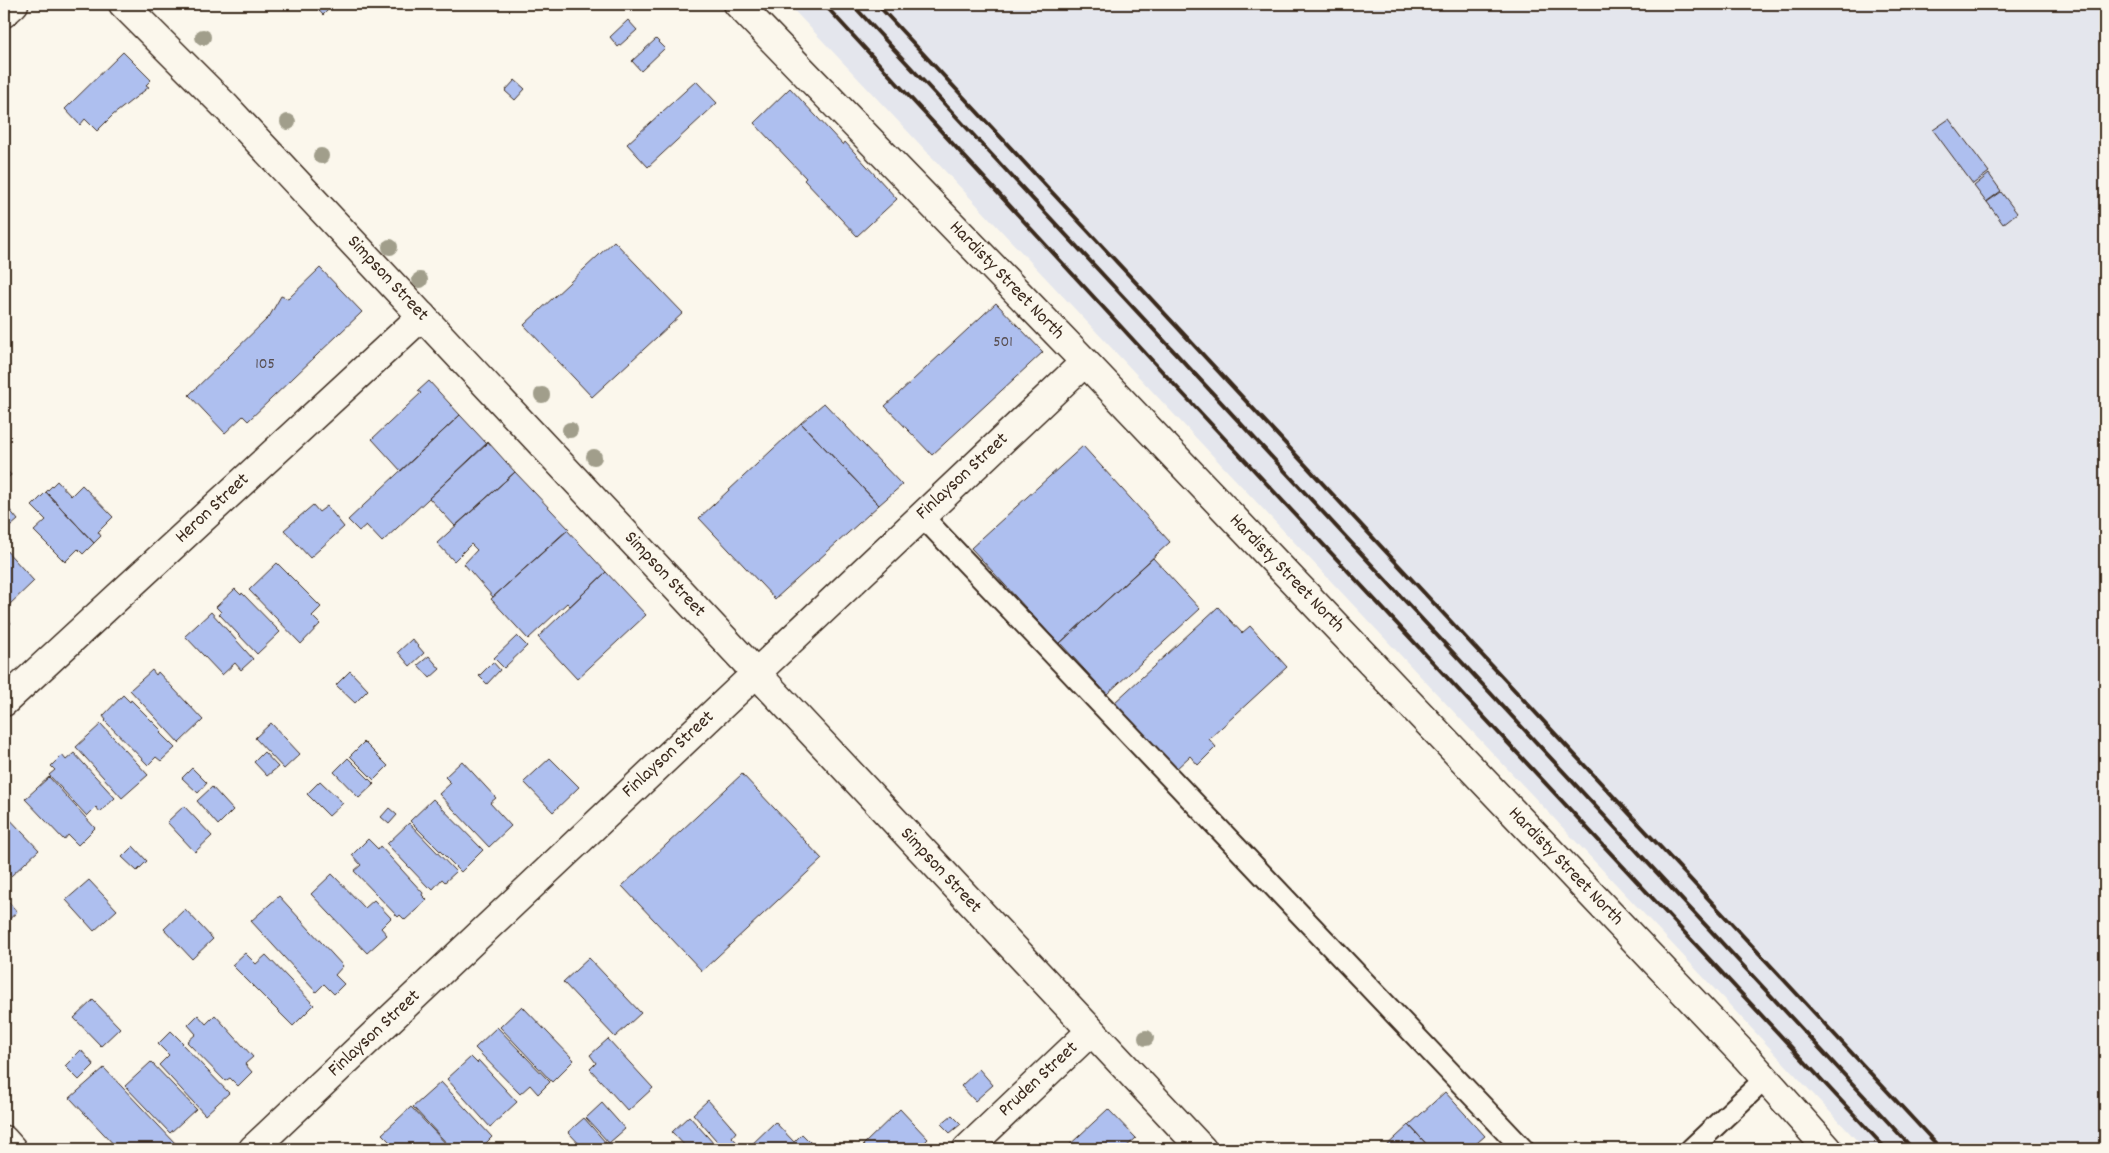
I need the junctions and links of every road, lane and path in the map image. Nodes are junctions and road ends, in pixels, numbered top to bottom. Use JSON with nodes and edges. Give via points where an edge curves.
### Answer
{"nodes":[{"id":1,"x":14,"y":4,"type":"edge"},
{"id":2,"x":123,"y":4,"type":"edge"},
{"id":3,"x":738,"y":4,"type":"edge"},
{"id":4,"x":4,"y":13,"type":"edge"},
{"id":5,"x":422,"y":316,"type":"junction"},
{"id":6,"x":1085,"y":362,"type":"junction"},
{"id":7,"x":922,"y":516,"type":"junction"},
{"id":8,"x":755,"y":673,"type":"junction"},
{"id":9,"x":4,"y":702,"type":"edge"},
{"id":10,"x":1090,"y":1032,"type":"junction"},
{"id":11,"x":1765,"y":1079,"type":"junction"},
{"id":12,"x":4,"y":1140,"type":"edge"},
{"id":13,"x":12,"y":1149,"type":"edge"},
{"id":14,"x":253,"y":1149,"type":"edge"},
{"id":15,"x":967,"y":1149,"type":"edge"},
{"id":16,"x":1202,"y":1149,"type":"edge"},
{"id":17,"x":1523,"y":1149,"type":"edge"},
{"id":18,"x":1691,"y":1149,"type":"edge"},
{"id":19,"x":1828,"y":1149,"type":"edge"}],
"edges":[{"from":1,"to":4,"type":"street"},
{"from":2,"to":5,"type":"street","name":"Simpson Street","via":[[227,108]]},
{"from":3,"to":6,"type":"street","name":"Hardisty Street North"},
{"from":5,"to":8,"type":"street","name":"Simpson Street"},
{"from":5,"to":9,"type":"street","name":"Heron Street"},
{"from":6,"to":7,"type":"street","name":"Finlayson Street"},
{"from":6,"to":11,"type":"street","name":"Hardisty Street North"},
{"from":7,"to":8,"type":"street","name":"Finlayson Street"},
{"from":7,"to":17,"type":"lane"},
{"from":8,"to":10,"type":"street","name":"Simpson Street"},
{"from":8,"to":14,"type":"street","name":"Finlayson Street"},
{"from":10,"to":15,"type":"street","name":"Pruden Street"},
{"from":10,"to":16,"type":"street","name":"Simpson Street"},
{"from":11,"to":18,"type":"lane"},
{"from":11,"to":19,"type":"street","name":"Hardisty Street North"},
{"from":12,"to":13,"type":"street"}]}
